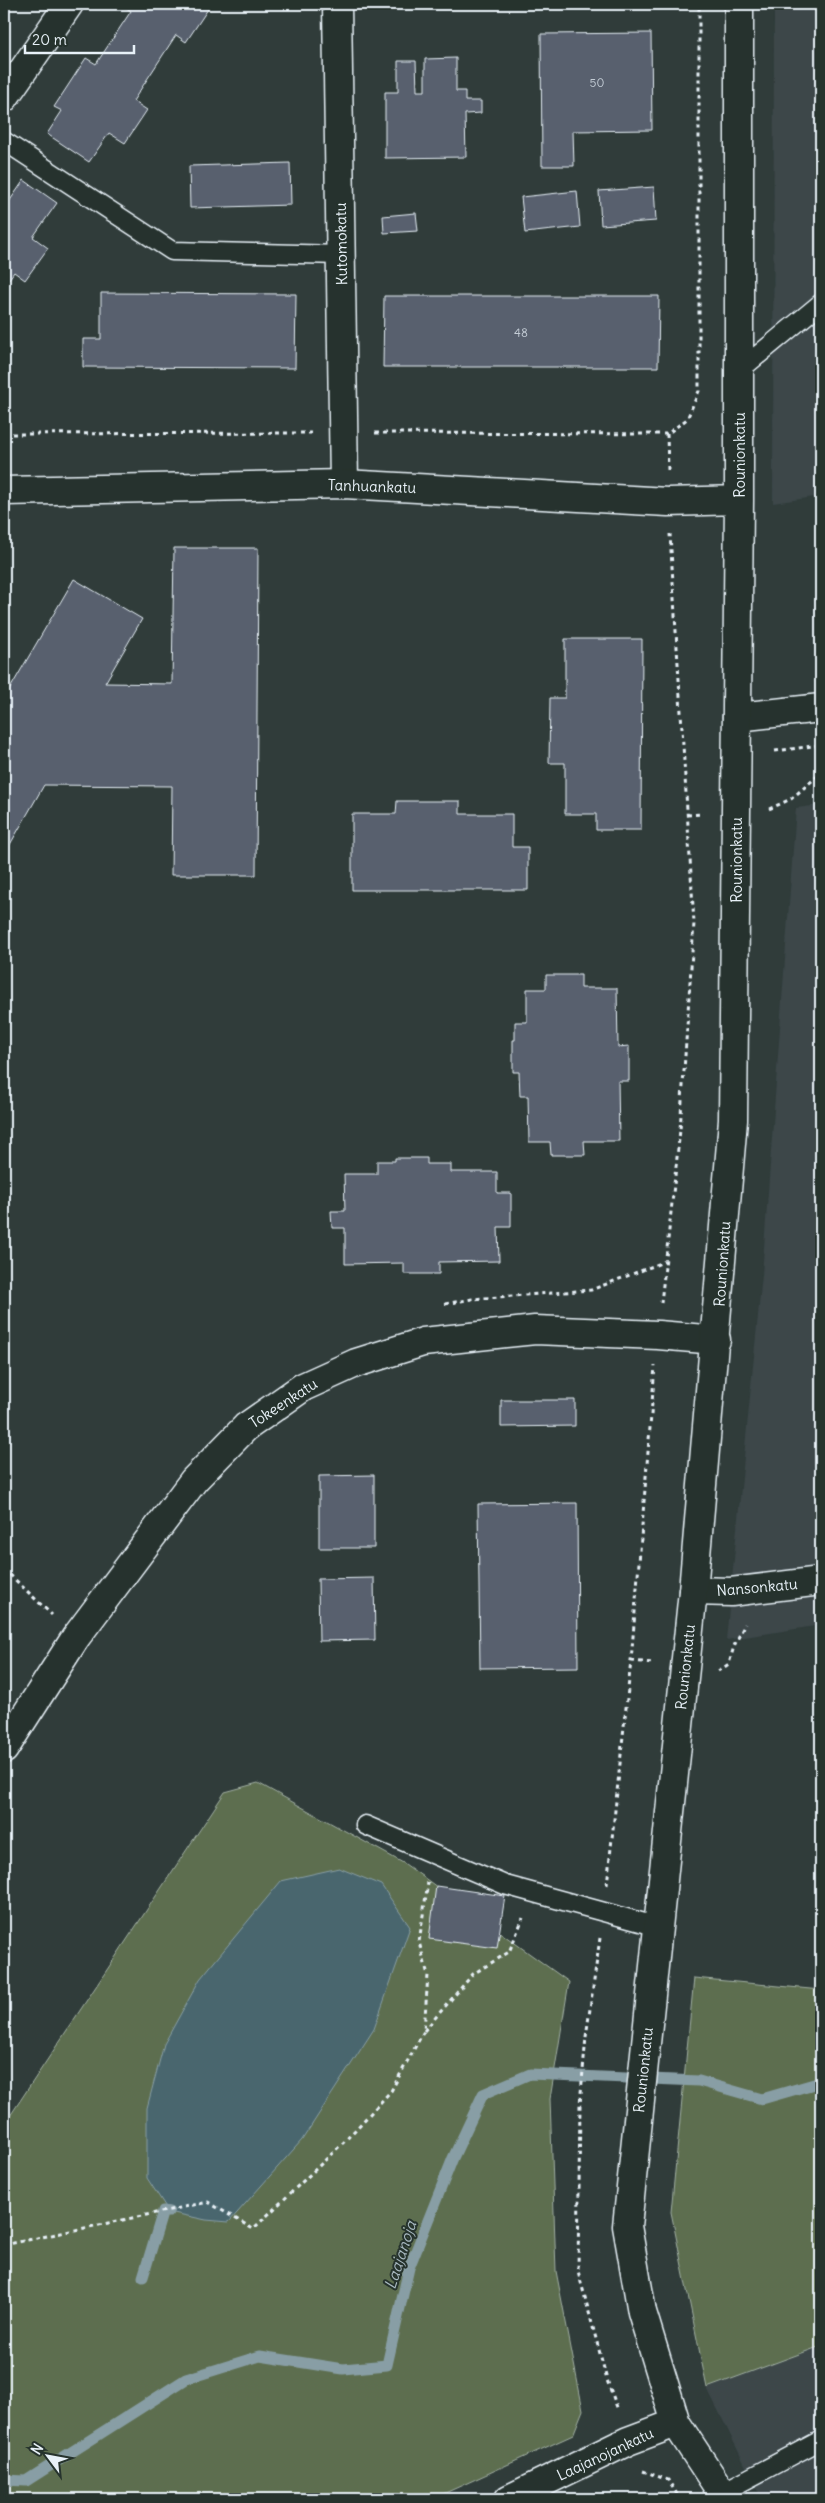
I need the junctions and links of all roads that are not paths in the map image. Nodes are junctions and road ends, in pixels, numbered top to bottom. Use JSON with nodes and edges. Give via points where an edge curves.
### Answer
{"nodes":[{"id":1,"x":69,"y":4,"type":"edge"},
{"id":2,"x":337,"y":4,"type":"edge"},
{"id":3,"x":739,"y":4,"type":"edge"},
{"id":4,"x":4,"y":98,"type":"edge"},
{"id":5,"x":4,"y":141,"type":"edge"},
{"id":6,"x":341,"y":255,"type":"junction"},
{"id":7,"x":821,"y":303,"type":"edge"},
{"id":8,"x":740,"y":370,"type":"junction"},
{"id":9,"x":344,"y":484,"type":"junction"},
{"id":10,"x":4,"y":491,"type":"edge"},
{"id":11,"x":739,"y":500,"type":"junction"},
{"id":12,"x":821,"y":708,"type":"edge"},
{"id":13,"x":737,"y":717,"type":"junction"},
{"id":14,"x":716,"y":1340,"type":"junction"},
{"id":15,"x":821,"y":1581,"type":"edge"},
{"id":16,"x":693,"y":1591,"type":"junction"},
{"id":17,"x":4,"y":1748,"type":"edge"},
{"id":18,"x":365,"y":1825,"type":"dead end"},
{"id":19,"x":659,"y":1927,"type":"junction"},
{"id":20,"x":676,"y":2423,"type":"junction"},
{"id":21,"x":821,"y":2440,"type":"edge"},
{"id":22,"x":724,"y":2496,"type":"edge"},
{"id":23,"x":516,"y":2498,"type":"edge"}],
"edges":[{"from":1,"to":4,"type":"street"},
{"from":2,"to":6,"type":"street","name":"Kutomokatu"},
{"from":3,"to":8,"type":"street","name":"Rounionkatu"},
{"from":5,"to":6,"type":"lane","via":[[172,251]]},
{"from":6,"to":9,"type":"street","name":"Kutomokatu"},
{"from":7,"to":8,"type":"lane"},
{"from":8,"to":11,"type":"street","name":"Rounionkatu"},
{"from":9,"to":10,"type":"street","name":"Tanhuankatu"},
{"from":9,"to":11,"type":"street","name":"Tanhuankatu","via":[[668,502]]},
{"from":11,"to":13,"type":"street","name":"Rounionkatu"},
{"from":12,"to":13,"type":"street"},
{"from":13,"to":14,"type":"street","name":"Rounionkatu","via":[[734,1120]]},
{"from":14,"to":16,"type":"street","name":"Rounionkatu"},
{"from":14,"to":17,"type":"street","name":"Tokeenkatu","via":[[658,1334],[535,1330],[423,1342],[356,1363],[303,1387],[246,1427],[194,1480],[76,1637]]},
{"from":15,"to":16,"type":"street","name":"Nansonkatu","via":[[731,1592]]},
{"from":16,"to":19,"type":"street","name":"Rounionkatu"},
{"from":18,"to":19,"type":"lane","via":[[505,1885]]},
{"from":19,"to":20,"type":"street","name":"Rounionkatu","via":[[627,2226],[642,2312]]},
{"from":20,"to":22,"type":"street","name":"Rounionkatu"},
{"from":20,"to":23,"type":"street","name":"Laajanojankatu","via":[[628,2441]]},
{"from":21,"to":22,"type":"lane"}]}
